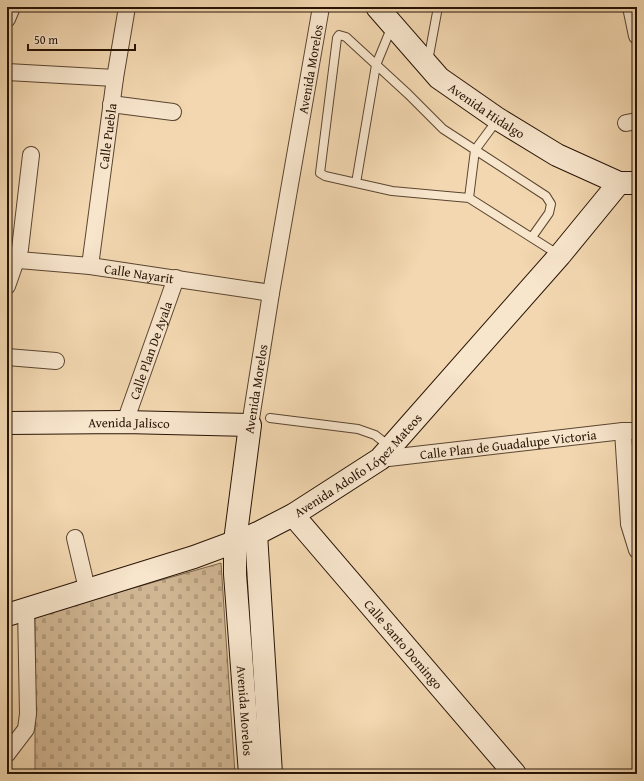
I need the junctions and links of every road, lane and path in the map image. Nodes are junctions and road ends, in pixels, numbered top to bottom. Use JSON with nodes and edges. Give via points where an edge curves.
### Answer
{"nodes":[{"id":1,"x":12,"y":7,"type":"edge"},
{"id":2,"x":128,"y":7,"type":"edge"},
{"id":3,"x":321,"y":7,"type":"edge"},
{"id":4,"x":377,"y":7,"type":"edge"},
{"id":5,"x":438,"y":7,"type":"edge"},
{"id":6,"x":632,"y":7,"type":"edge"},
{"id":7,"x":7,"y":19,"type":"edge"},
{"id":8,"x":392,"y":25,"type":"junction"},
{"id":9,"x":637,"y":36,"type":"edge"},
{"id":10,"x":427,"y":64,"type":"junction"},
{"id":11,"x":376,"y":65,"type":"junction"},
{"id":12,"x":7,"y":72,"type":"edge"},
{"id":13,"x":115,"y":78,"type":"junction"},
{"id":14,"x":111,"y":104,"type":"junction"},
{"id":15,"x":173,"y":112,"type":"dead end"},
{"id":16,"x":498,"y":119,"type":"junction"},
{"id":17,"x":475,"y":150,"type":"junction"},
{"id":18,"x":31,"y":155,"type":"dead end"},
{"id":19,"x":356,"y":182,"type":"junction"},
{"id":20,"x":628,"y":183,"type":"edge"},
{"id":21,"x":469,"y":198,"type":"junction"},
{"id":22,"x":532,"y":238,"type":"junction"},
{"id":23,"x":560,"y":255,"type":"junction"},
{"id":24,"x":12,"y":259,"type":"edge"},
{"id":25,"x":90,"y":266,"type":"junction"},
{"id":26,"x":176,"y":278,"type":"junction"},
{"id":27,"x":7,"y":286,"type":"edge"},
{"id":28,"x":271,"y":293,"type":"junction"},
{"id":29,"x":7,"y":357,"type":"edge"},
{"id":30,"x":56,"y":361,"type":"dead end"},
{"id":31,"x":270,"y":418,"type":"dead end"},
{"id":32,"x":125,"y":422,"type":"junction"},
{"id":33,"x":7,"y":423,"type":"edge"},
{"id":34,"x":250,"y":425,"type":"junction"},
{"id":35,"x":630,"y":431,"type":"edge"},
{"id":36,"x":385,"y":453,"type":"junction"},
{"id":37,"x":293,"y":514,"type":"junction"},
{"id":38,"x":256,"y":534,"type":"junction"},
{"id":39,"x":75,"y":538,"type":"dead end"},
{"id":40,"x":235,"y":541,"type":"junction"},
{"id":41,"x":637,"y":550,"type":"edge"},
{"id":42,"x":87,"y":589,"type":"junction"},
{"id":43,"x":17,"y":611,"type":"edge"},
{"id":44,"x":9,"y":749,"type":"edge"},
{"id":45,"x":250,"y":774,"type":"edge"},
{"id":46,"x":271,"y":774,"type":"edge"},
{"id":47,"x":515,"y":774,"type":"edge"}],
"edges":[{"from":1,"to":7,"type":"street"},
{"from":2,"to":13,"type":"street","name":"Calle Puebla"},
{"from":3,"to":28,"type":"street","name":"Avenida Morelos"},
{"from":4,"to":8,"type":"main road","name":"Avenida Hidalgo"},
{"from":5,"to":10,"type":"lane"},
{"from":6,"to":9,"type":"street"},
{"from":8,"to":10,"type":"main road","name":"Avenida Hidalgo"},
{"from":8,"to":11,"type":"lane"},
{"from":10,"to":16,"type":"main road","name":"Avenida Hidalgo","via":[[439,78]]},
{"from":11,"to":17,"type":"lane","via":[[443,129]]},
{"from":11,"to":19,"type":"lane"},
{"from":11,"to":19,"type":"lane","via":[[346,37],[340,35],[337,38],[320,173]]},
{"from":12,"to":13,"type":"street"},
{"from":13,"to":14,"type":"street","name":"Calle Puebla"},
{"from":14,"to":15,"type":"street"},
{"from":14,"to":25,"type":"street","name":"Calle Puebla"},
{"from":16,"to":17,"type":"lane"},
{"from":16,"to":20,"type":"main road","name":"Avenida Hidalgo","via":[[557,155]]},
{"from":17,"to":21,"type":"lane"},
{"from":17,"to":22,"type":"lane","via":[[546,196],[551,204],[549,213]]},
{"from":18,"to":24,"type":"street"},
{"from":19,"to":21,"type":"lane","via":[[392,191]]},
{"from":20,"to":23,"type":"main road","name":"Avenida Adolfo López Mateos"},
{"from":21,"to":22,"type":"lane"},
{"from":22,"to":23,"type":"lane"},
{"from":23,"to":36,"type":"main road","name":"Avenida Adolfo López Mateos"},
{"from":24,"to":25,"type":"street","name":"Calle Nayarit"},
{"from":24,"to":27,"type":"street"},
{"from":25,"to":26,"type":"street","name":"Calle Nayarit"},
{"from":26,"to":28,"type":"street","name":"Calle Nayarit"},
{"from":26,"to":32,"type":"street","name":"Calle Plan De Ayala"},
{"from":28,"to":34,"type":"street","name":"Avenida Morelos"},
{"from":29,"to":30,"type":"street"},
{"from":31,"to":36,"type":"lane","via":[[358,429],[375,435]]},
{"from":32,"to":33,"type":"main road","name":"Avenida Jalisco"},
{"from":32,"to":34,"type":"main road","name":"Avenida Jalisco"},
{"from":34,"to":40,"type":"main road","name":"Avenida Morelos"},
{"from":35,"to":36,"type":"street","name":"Calle Plan de Guadalupe Victoria"},
{"from":35,"to":41,"type":"street","via":[[629,524]]},
{"from":36,"to":37,"type":"main road","name":"Avenida Adolfo López Mateos"},
{"from":37,"to":38,"type":"main road","name":"Avenida Adolfo López Mateos"},
{"from":37,"to":47,"type":"main road","name":"Calle Santo Domingo"},
{"from":38,"to":40,"type":"main road","name":"Avenida Adolfo López Mateos"},
{"from":38,"to":46,"type":"main road","name":"Avenida Morelos"},
{"from":39,"to":42,"type":"street"},
{"from":40,"to":42,"type":"main road","name":"Avenida Adolfo López Mateos"},
{"from":40,"to":45,"type":"main road","name":"Avenida Morelos","via":[[235,574]]},
{"from":42,"to":43,"type":"main road","name":"Avenida Adolfo López Mateos"},
{"from":43,"to":44,"type":"street","via":[[28,714],[26,728]]}]}
